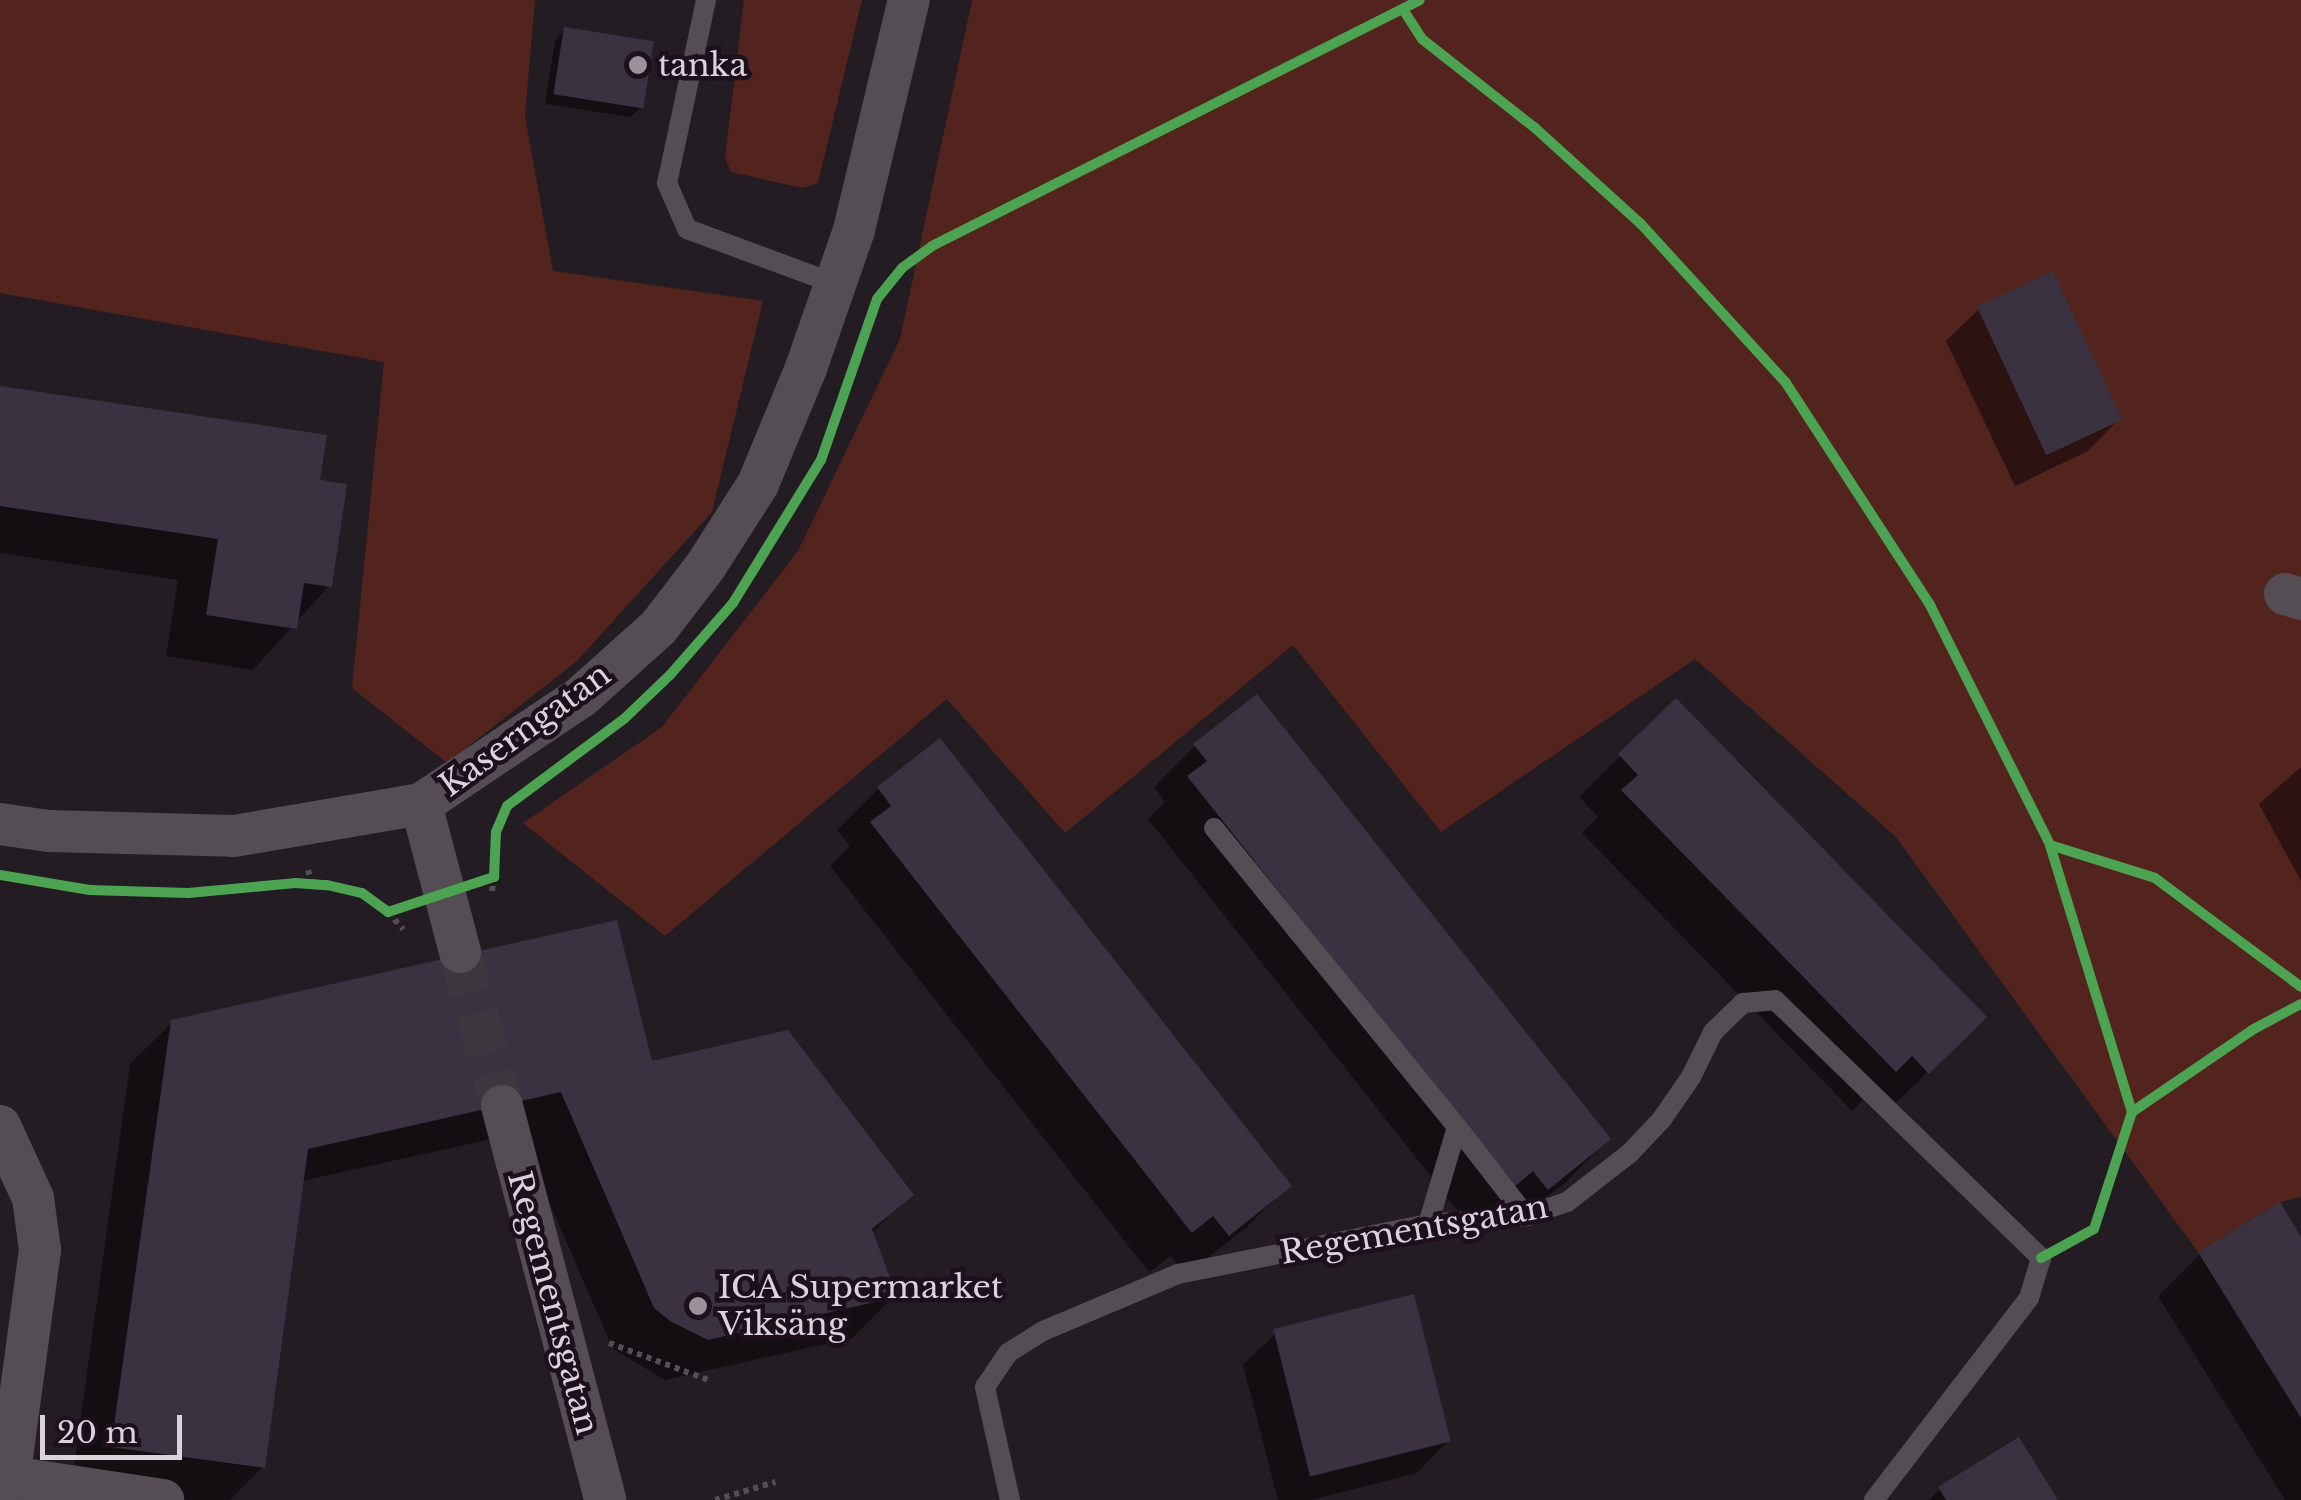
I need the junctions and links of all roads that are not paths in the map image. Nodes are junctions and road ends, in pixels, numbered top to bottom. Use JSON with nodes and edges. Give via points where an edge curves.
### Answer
{"nodes":[{"id":1,"x":706,"y":0,"type":"edge"},
{"id":2,"x":909,"y":0,"type":"edge"},
{"id":3,"x":836,"y":284,"type":"junction"},
{"id":4,"x":421,"y":804,"type":"junction"},
{"id":5,"x":0,"y":824,"type":"edge"},
{"id":6,"x":1214,"y":828,"type":"dead end"},
{"id":7,"x":460,"y":952,"type":"tunnel mouth"},
{"id":8,"x":502,"y":1106,"type":"tunnel mouth"},
{"id":9,"x":0,"y":1126,"type":"edge"},
{"id":10,"x":1457,"y":1127,"type":"junction"},
{"id":11,"x":1526,"y":1216,"type":"junction"},
{"id":12,"x":1428,"y":1224,"type":"junction"},
{"id":13,"x":8,"y":1489,"type":"edge"},
{"id":14,"x":163,"y":1500,"type":"edge"},
{"id":15,"x":605,"y":1500,"type":"edge"},
{"id":16,"x":1010,"y":1500,"type":"edge"},
{"id":17,"x":1874,"y":1500,"type":"edge"}],
"edges":[{"from":1,"to":3,"type":"lane","via":[[667,184],[687,229]]},
{"from":2,"to":3,"type":"street","name":"Kaserngatan"},
{"from":3,"to":4,"type":"street","name":"Kaserngatan","via":[[758,484],[658,628],[581,697]]},
{"from":4,"to":5,"type":"street","name":"Kaserngatan","via":[[234,836]]},
{"from":4,"to":7,"type":"street"},
{"from":6,"to":10,"type":"lane"},
{"from":8,"to":15,"type":"street","name":"Regementsgatan"},
{"from":9,"to":13,"type":"street","via":[[33,1198],[40,1250]]},
{"from":10,"to":11,"type":"lane"},
{"from":10,"to":12,"type":"lane"},
{"from":11,"to":12,"type":"lane","name":"Regementsgatan"},
{"from":11,"to":17,"type":"lane","name":"Regementsgatan","via":[[1567,1202],[1630,1153],[1692,1077],[1713,1032],[1742,1003],[1774,1000],[2041,1258],[2029,1298]]},
{"from":12,"to":16,"type":"lane","name":"Regementsgatan","via":[[1178,1274],[1043,1331],[1008,1353],[985,1387]]},
{"from":13,"to":14,"type":"street"}]}
